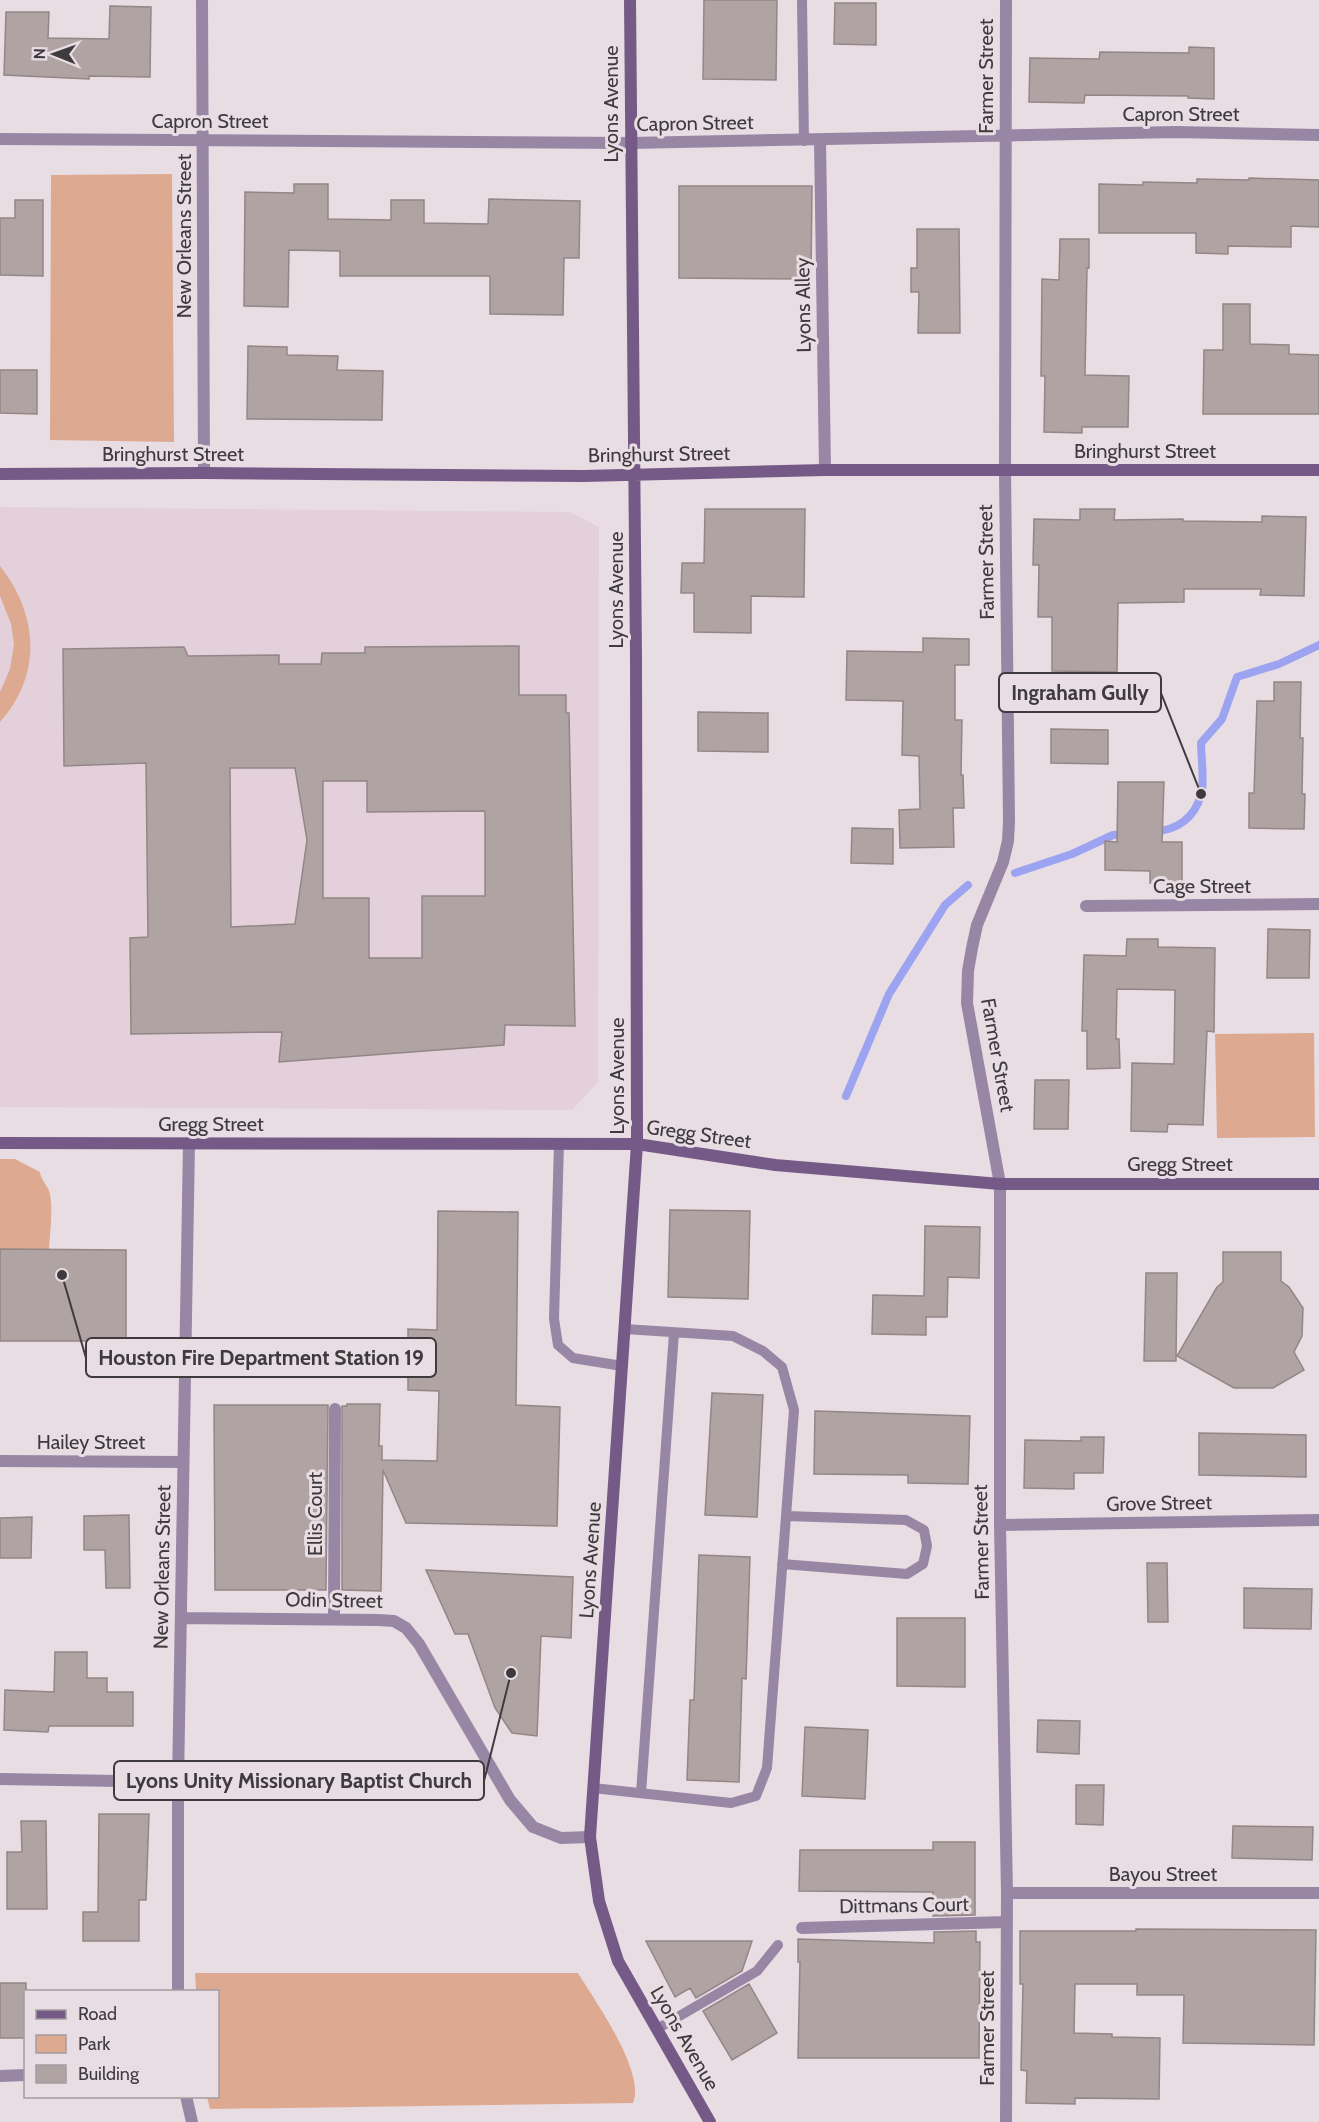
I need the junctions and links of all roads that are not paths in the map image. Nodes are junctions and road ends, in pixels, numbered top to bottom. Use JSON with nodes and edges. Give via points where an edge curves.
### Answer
{"nodes":[{"id":1,"x":202,"y":0,"type":"edge"},
{"id":2,"x":630,"y":0,"type":"edge"},
{"id":3,"x":802,"y":0,"type":"edge"},
{"id":4,"x":1006,"y":0,"type":"edge"},
{"id":5,"x":1006,"y":135,"type":"junction"},
{"id":6,"x":1319,"y":135,"type":"edge"},
{"id":7,"x":0,"y":139,"type":"edge"},
{"id":8,"x":203,"y":140,"type":"junction"},
{"id":9,"x":820,"y":140,"type":"junction"},
{"id":10,"x":804,"y":141,"type":"junction"},
{"id":11,"x":631,"y":143,"type":"junction"},
{"id":12,"x":825,"y":470,"type":"junction"},
{"id":13,"x":1319,"y":470,"type":"edge"},
{"id":14,"x":1005,"y":471,"type":"junction"},
{"id":15,"x":204,"y":472,"type":"junction"},
{"id":16,"x":0,"y":474,"type":"edge"},
{"id":17,"x":634,"y":475,"type":"junction"},
{"id":18,"x":1319,"y":904,"type":"edge"},
{"id":19,"x":1086,"y":906,"type":"dead end"},
{"id":20,"x":0,"y":1143,"type":"edge"},
{"id":21,"x":189,"y":1143,"type":"junction"},
{"id":22,"x":559,"y":1144,"type":"junction"},
{"id":23,"x":637,"y":1144,"type":"junction"},
{"id":24,"x":1000,"y":1184,"type":"junction"},
{"id":25,"x":1319,"y":1184,"type":"edge"},
{"id":26,"x":625,"y":1329,"type":"junction"},
{"id":27,"x":674,"y":1332,"type":"junction"},
{"id":28,"x":622,"y":1366,"type":"junction"},
{"id":29,"x":335,"y":1409,"type":"dead end"},
{"id":30,"x":0,"y":1461,"type":"edge"},
{"id":31,"x":183,"y":1462,"type":"junction"},
{"id":32,"x":786,"y":1516,"type":"junction"},
{"id":33,"x":1319,"y":1520,"type":"edge"},
{"id":34,"x":1000,"y":1525,"type":"junction"},
{"id":35,"x":782,"y":1564,"type":"junction"},
{"id":36,"x":181,"y":1618,"type":"junction"},
{"id":37,"x":334,"y":1618,"type":"junction"},
{"id":38,"x":0,"y":1779,"type":"edge"},
{"id":39,"x":178,"y":1782,"type":"junction"},
{"id":40,"x":593,"y":1788,"type":"junction"},
{"id":41,"x":641,"y":1793,"type":"junction"},
{"id":42,"x":590,"y":1837,"type":"junction"},
{"id":43,"x":1007,"y":1893,"type":"junction"},
{"id":44,"x":1319,"y":1893,"type":"edge"},
{"id":45,"x":1006,"y":1922,"type":"junction"},
{"id":46,"x":802,"y":1928,"type":"dead end"},
{"id":47,"x":778,"y":1945,"type":"dead end"},
{"id":48,"x":178,"y":1990,"type":"edge"},
{"id":49,"x":657,"y":2029,"type":"junction"},
{"id":50,"x":24,"y":2075,"type":"edge"},
{"id":51,"x":0,"y":2076,"type":"edge"},
{"id":52,"x":186,"y":2098,"type":"edge"},
{"id":53,"x":192,"y":2122,"type":"edge"},
{"id":54,"x":711,"y":2122,"type":"edge"},
{"id":55,"x":1006,"y":2122,"type":"edge"}],
"edges":[{"from":1,"to":8,"type":"street","name":"New Orleans Street"},
{"from":2,"to":11,"type":"street","name":"Lyons Avenue"},
{"from":3,"to":10,"type":"lane"},
{"from":4,"to":5,"type":"street","name":"Farmer Street"},
{"from":5,"to":6,"type":"street","name":"Capron Street"},
{"from":5,"to":9,"type":"street","name":"Capron Street"},
{"from":5,"to":14,"type":"street","name":"Farmer Street"},
{"from":7,"to":8,"type":"street","name":"Capron Street"},
{"from":8,"to":11,"type":"street","name":"Capron Street"},
{"from":8,"to":15,"type":"street","name":"New Orleans Street"},
{"from":9,"to":10,"type":"street","name":"Capron Street"},
{"from":9,"to":12,"type":"street","name":"Lyons Alley"},
{"from":10,"to":11,"type":"street","name":"Capron Street"},
{"from":11,"to":17,"type":"street","name":"Lyons Avenue"},
{"from":12,"to":14,"type":"street","name":"Bringhurst Street"},
{"from":12,"to":17,"type":"street","name":"Bringhurst Street"},
{"from":13,"to":14,"type":"street","name":"Bringhurst Street"},
{"from":14,"to":24,"type":"street","name":"Farmer Street","via":[[1010,821],[1003,862],[977,925],[968,971],[967,1003]]},
{"from":15,"to":16,"type":"street","name":"Bringhurst Street"},
{"from":15,"to":17,"type":"street","name":"Bringhurst Street"},
{"from":17,"to":23,"type":"street","name":"Lyons Avenue"},
{"from":18,"to":19,"type":"street","name":"Cage Street"},
{"from":20,"to":21,"type":"street","name":"Gregg Street"},
{"from":21,"to":22,"type":"street","name":"Gregg Street"},
{"from":21,"to":31,"type":"street","name":"New Orleans Street"},
{"from":22,"to":23,"type":"street","name":"Gregg Street"},
{"from":22,"to":28,"type":"lane","via":[[554,1319],[558,1345],[573,1358]]},
{"from":23,"to":24,"type":"street","name":"Gregg Street","via":[[776,1165]]},
{"from":23,"to":26,"type":"street","name":"Lyons Avenue"},
{"from":24,"to":25,"type":"street","name":"Gregg Street"},
{"from":24,"to":34,"type":"street","name":"Farmer Street"},
{"from":26,"to":27,"type":"lane"},
{"from":26,"to":28,"type":"street","name":"Lyons Avenue"},
{"from":27,"to":32,"type":"lane","via":[[733,1336],[763,1351],[782,1367],[794,1410]]},
{"from":27,"to":41,"type":"lane"},
{"from":28,"to":40,"type":"street","name":"Lyons Avenue"},
{"from":29,"to":37,"type":"street","name":"Ellis Court"},
{"from":30,"to":31,"type":"street","name":"Hailey Street"},
{"from":31,"to":36,"type":"street","name":"New Orleans Street"},
{"from":32,"to":35,"type":"lane"},
{"from":32,"to":35,"type":"lane","via":[[906,1520],[924,1530],[927,1546],[923,1564],[908,1574]]},
{"from":33,"to":34,"type":"street","name":"Grove Street"},
{"from":34,"to":43,"type":"street","name":"Farmer Street"},
{"from":35,"to":41,"type":"lane","via":[[767,1768],[756,1796],[731,1803]]},
{"from":36,"to":37,"type":"street","name":"Odin Street"},
{"from":36,"to":39,"type":"street","name":"New Orleans Street"},
{"from":37,"to":42,"type":"street","name":"Odin Street","via":[[394,1621],[406,1628],[510,1800],[533,1827],[561,1838]]},
{"from":38,"to":39,"type":"street"},
{"from":39,"to":48,"type":"street","name":"New Orleans Street"},
{"from":40,"to":41,"type":"lane"},
{"from":40,"to":42,"type":"street","name":"Lyons Avenue"},
{"from":42,"to":49,"type":"street","name":"Lyons Avenue","via":[[599,1900],[618,1961]]},
{"from":43,"to":44,"type":"street","name":"Bayou Street"},
{"from":43,"to":45,"type":"street","name":"Farmer Street"},
{"from":45,"to":46,"type":"street","name":"Dittmans Court"},
{"from":45,"to":55,"type":"street","name":"Farmer Street"},
{"from":47,"to":49,"type":"lane","via":[[757,1971]]},
{"from":49,"to":54,"type":"street","name":"Lyons Avenue"},
{"from":50,"to":51,"type":"street"},
{"from":52,"to":53,"type":"street"}]}
